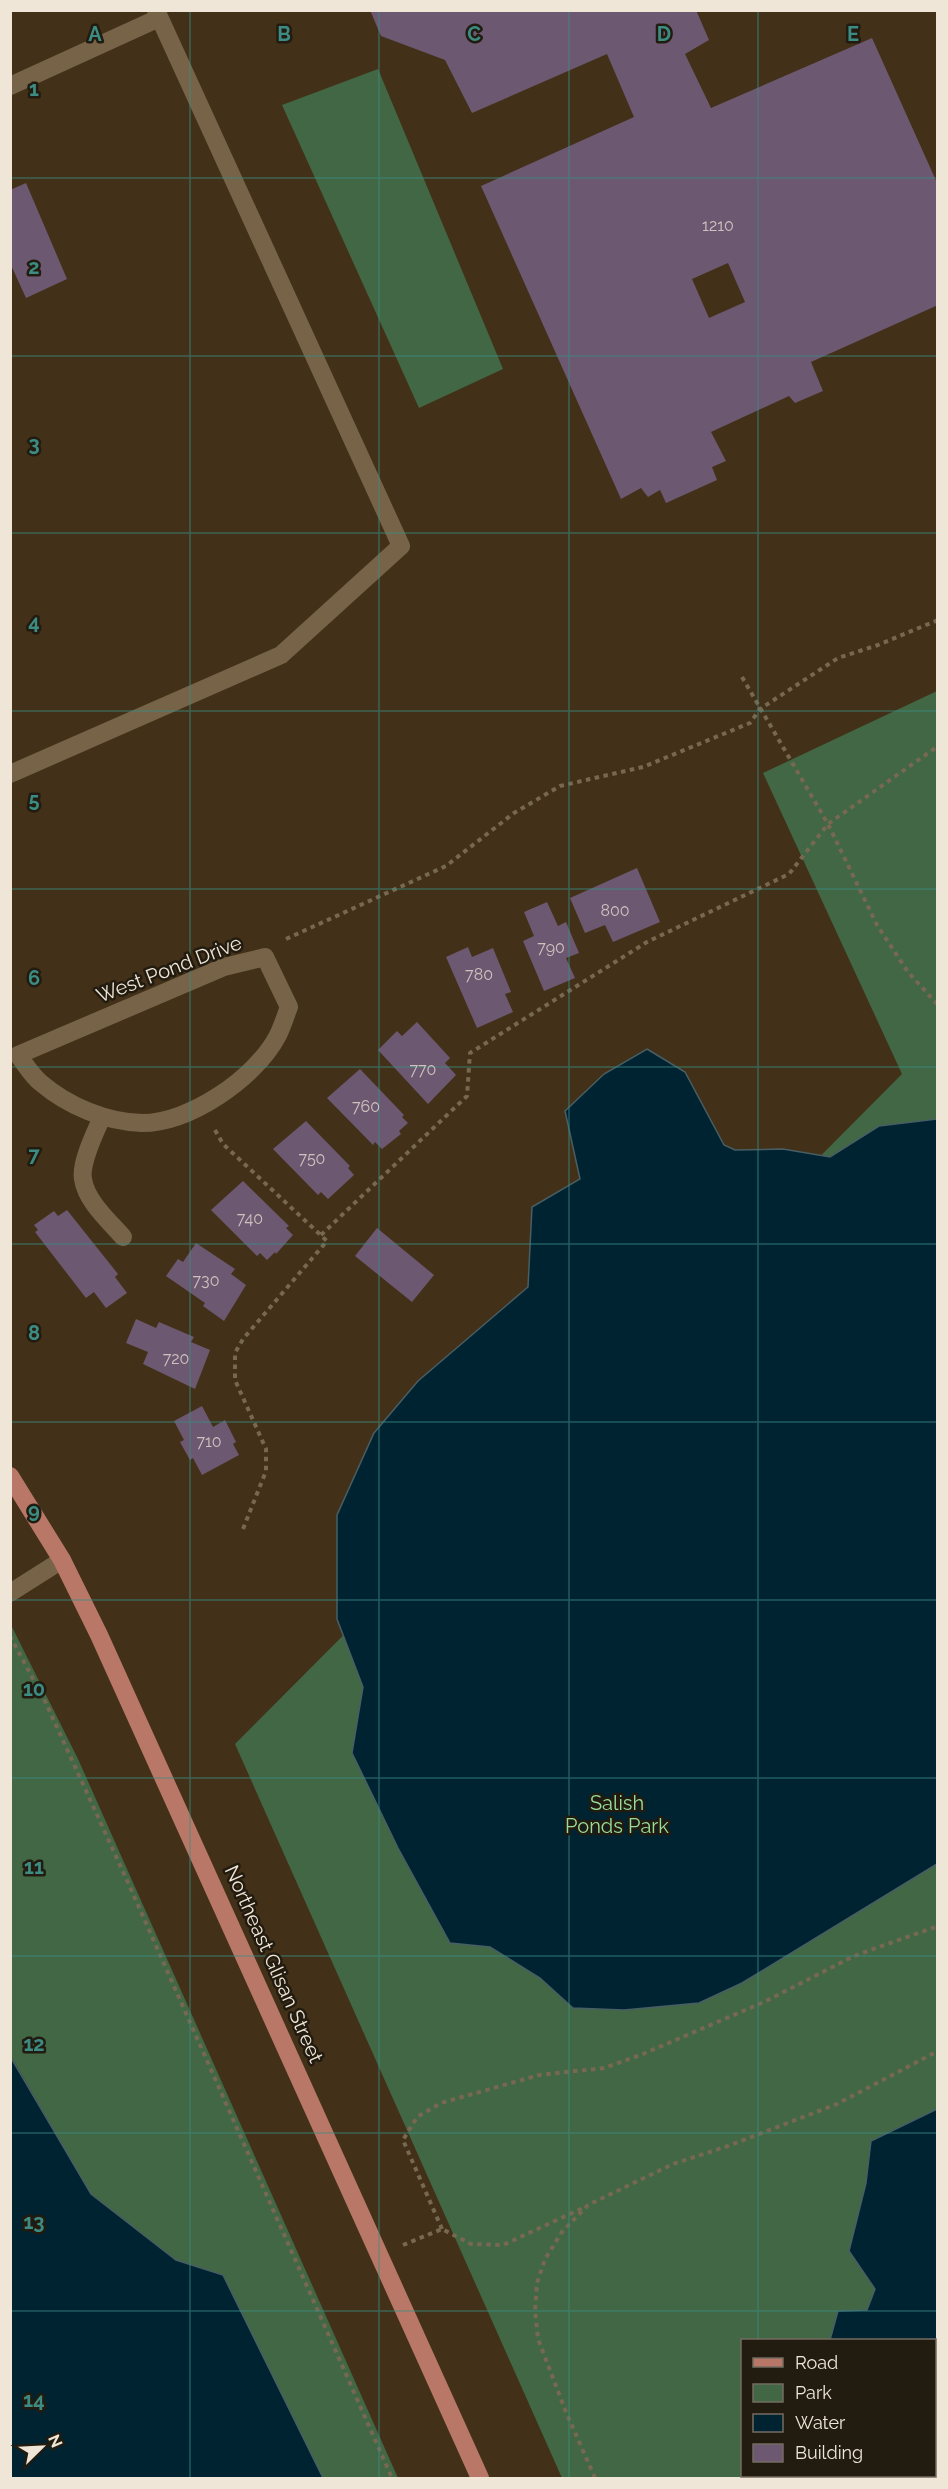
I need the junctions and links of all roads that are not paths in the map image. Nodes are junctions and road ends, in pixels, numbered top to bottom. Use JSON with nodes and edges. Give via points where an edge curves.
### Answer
{"nodes":[{"id":1,"x":158,"y":14,"type":"edge"},
{"id":2,"x":10,"y":86,"type":"edge"},
{"id":3,"x":10,"y":774,"type":"edge"},
{"id":4,"x":14,"y":1056,"type":"edge"},
{"id":5,"x":102,"y":1117,"type":"junction"},
{"id":6,"x":123,"y":1237,"type":"dead end"},
{"id":7,"x":10,"y":1476,"type":"edge"},
{"id":8,"x":62,"y":1560,"type":"junction"},
{"id":9,"x":10,"y":1593,"type":"edge"},
{"id":10,"x":480,"y":2478,"type":"edge"}],
"edges":[{"from":1,"to":2,"type":"lane"},
{"from":1,"to":3,"type":"lane","via":[[400,546],[281,655]]},
{"from":4,"to":5,"type":"lane","name":"West Pond Drive","via":[[39,1083]]},
{"from":4,"to":5,"type":"lane","name":"West Pond Drive","via":[[224,967],[265,957],[289,1007],[278,1037],[246,1076],[200,1107],[143,1123]]},
{"from":5,"to":6,"type":"lane","via":[[88,1150],[82,1179],[92,1201]]},
{"from":7,"to":8,"type":"main road","name":"Northeast Glisan Street"},
{"from":8,"to":9,"type":"lane"},
{"from":8,"to":10,"type":"main road","name":"Northeast Glisan Street","via":[[172,1792]]}]}
